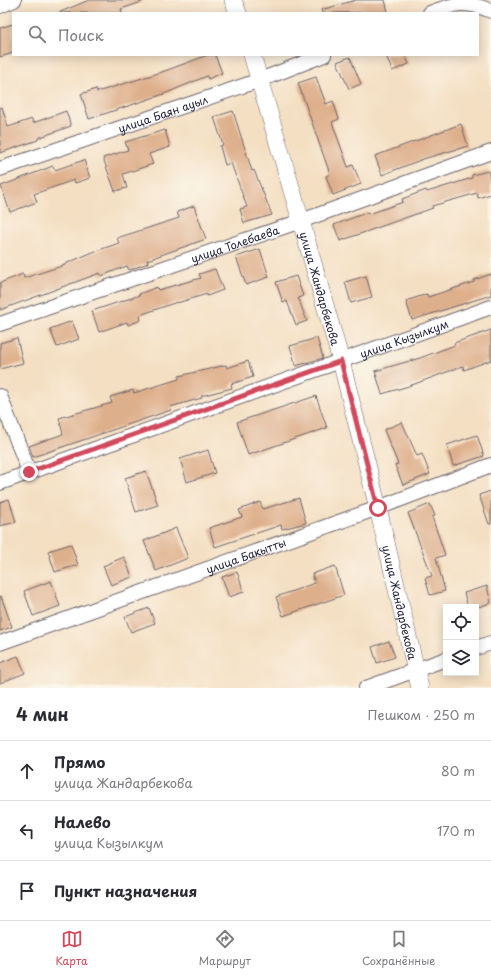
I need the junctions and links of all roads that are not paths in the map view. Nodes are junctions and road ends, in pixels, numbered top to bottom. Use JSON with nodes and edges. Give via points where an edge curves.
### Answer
{"nodes":[{"id":1,"x":14,"y":0,"type":"edge"},
{"id":2,"x":233,"y":0,"type":"edge"},
{"id":3,"x":0,"y":6,"type":"edge"},
{"id":4,"x":491,"y":11,"type":"edge"},
{"id":5,"x":238,"y":12,"type":"edge"},
{"id":6,"x":433,"y":12,"type":"edge"},
{"id":7,"x":252,"y":56,"type":"edge"},
{"id":8,"x":321,"y":56,"type":"edge"},
{"id":9,"x":260,"y":80,"type":"junction"},
{"id":10,"x":491,"y":152,"type":"edge"},
{"id":11,"x":0,"y":169,"type":"edge"},
{"id":12,"x":301,"y":221,"type":"junction"},
{"id":13,"x":491,"y":307,"type":"edge"},
{"id":14,"x":0,"y":324,"type":"edge"},
{"id":15,"x":341,"y":361,"type":"junction"},
{"id":16,"x":0,"y":396,"type":"edge"},
{"id":17,"x":491,"y":465,"type":"edge"},
{"id":18,"x":29,"y":472,"type":"junction"},
{"id":19,"x":0,"y":483,"type":"edge"},
{"id":20,"x":378,"y":508,"type":"junction"},
{"id":21,"x":0,"y":643,"type":"edge"},
{"id":22,"x":491,"y":643,"type":"edge"},
{"id":23,"x":479,"y":647,"type":"edge"},
{"id":24,"x":443,"y":660,"type":"edge"},
{"id":25,"x":416,"y":670,"type":"junction"},
{"id":26,"x":366,"y":688,"type":"edge"},
{"id":27,"x":420,"y":688,"type":"edge"}],
"edges":[{"from":1,"to":3,"type":"street"},
{"from":2,"to":5,"type":"street"},
{"from":4,"to":6,"type":"street","via":[[475,3],[456,3]]},
{"from":7,"to":9,"type":"street","name":"улица Жандарбекова"},
{"from":8,"to":9,"type":"street","name":"улица Баян ауыл"},
{"from":9,"to":11,"type":"street","name":"улица Баян ауыл"},
{"from":9,"to":12,"type":"street","name":"улица Жандарбекова"},
{"from":10,"to":12,"type":"street","name":"улица Толебаева"},
{"from":12,"to":14,"type":"street","name":"улица Толебаева"},
{"from":12,"to":15,"type":"street","name":"улица Жандарбекова"},
{"from":13,"to":15,"type":"street","name":"улица Кызылкум"},
{"from":15,"to":18,"type":"street","name":"улица Кызылкум"},
{"from":15,"to":20,"type":"street","name":"улица Жандарбекова"},
{"from":16,"to":18,"type":"street"},
{"from":17,"to":20,"type":"street","name":"улица Бакытты"},
{"from":18,"to":19,"type":"street","name":"улица Кызылкум"},
{"from":20,"to":21,"type":"street","name":"улица Бакытты"},
{"from":20,"to":25,"type":"street","name":"улица Жандарбекова"},
{"from":22,"to":23,"type":"street"},
{"from":24,"to":25,"type":"street"},
{"from":25,"to":26,"type":"street"},
{"from":25,"to":27,"type":"street","name":"улица Жандарбекова"}]}
